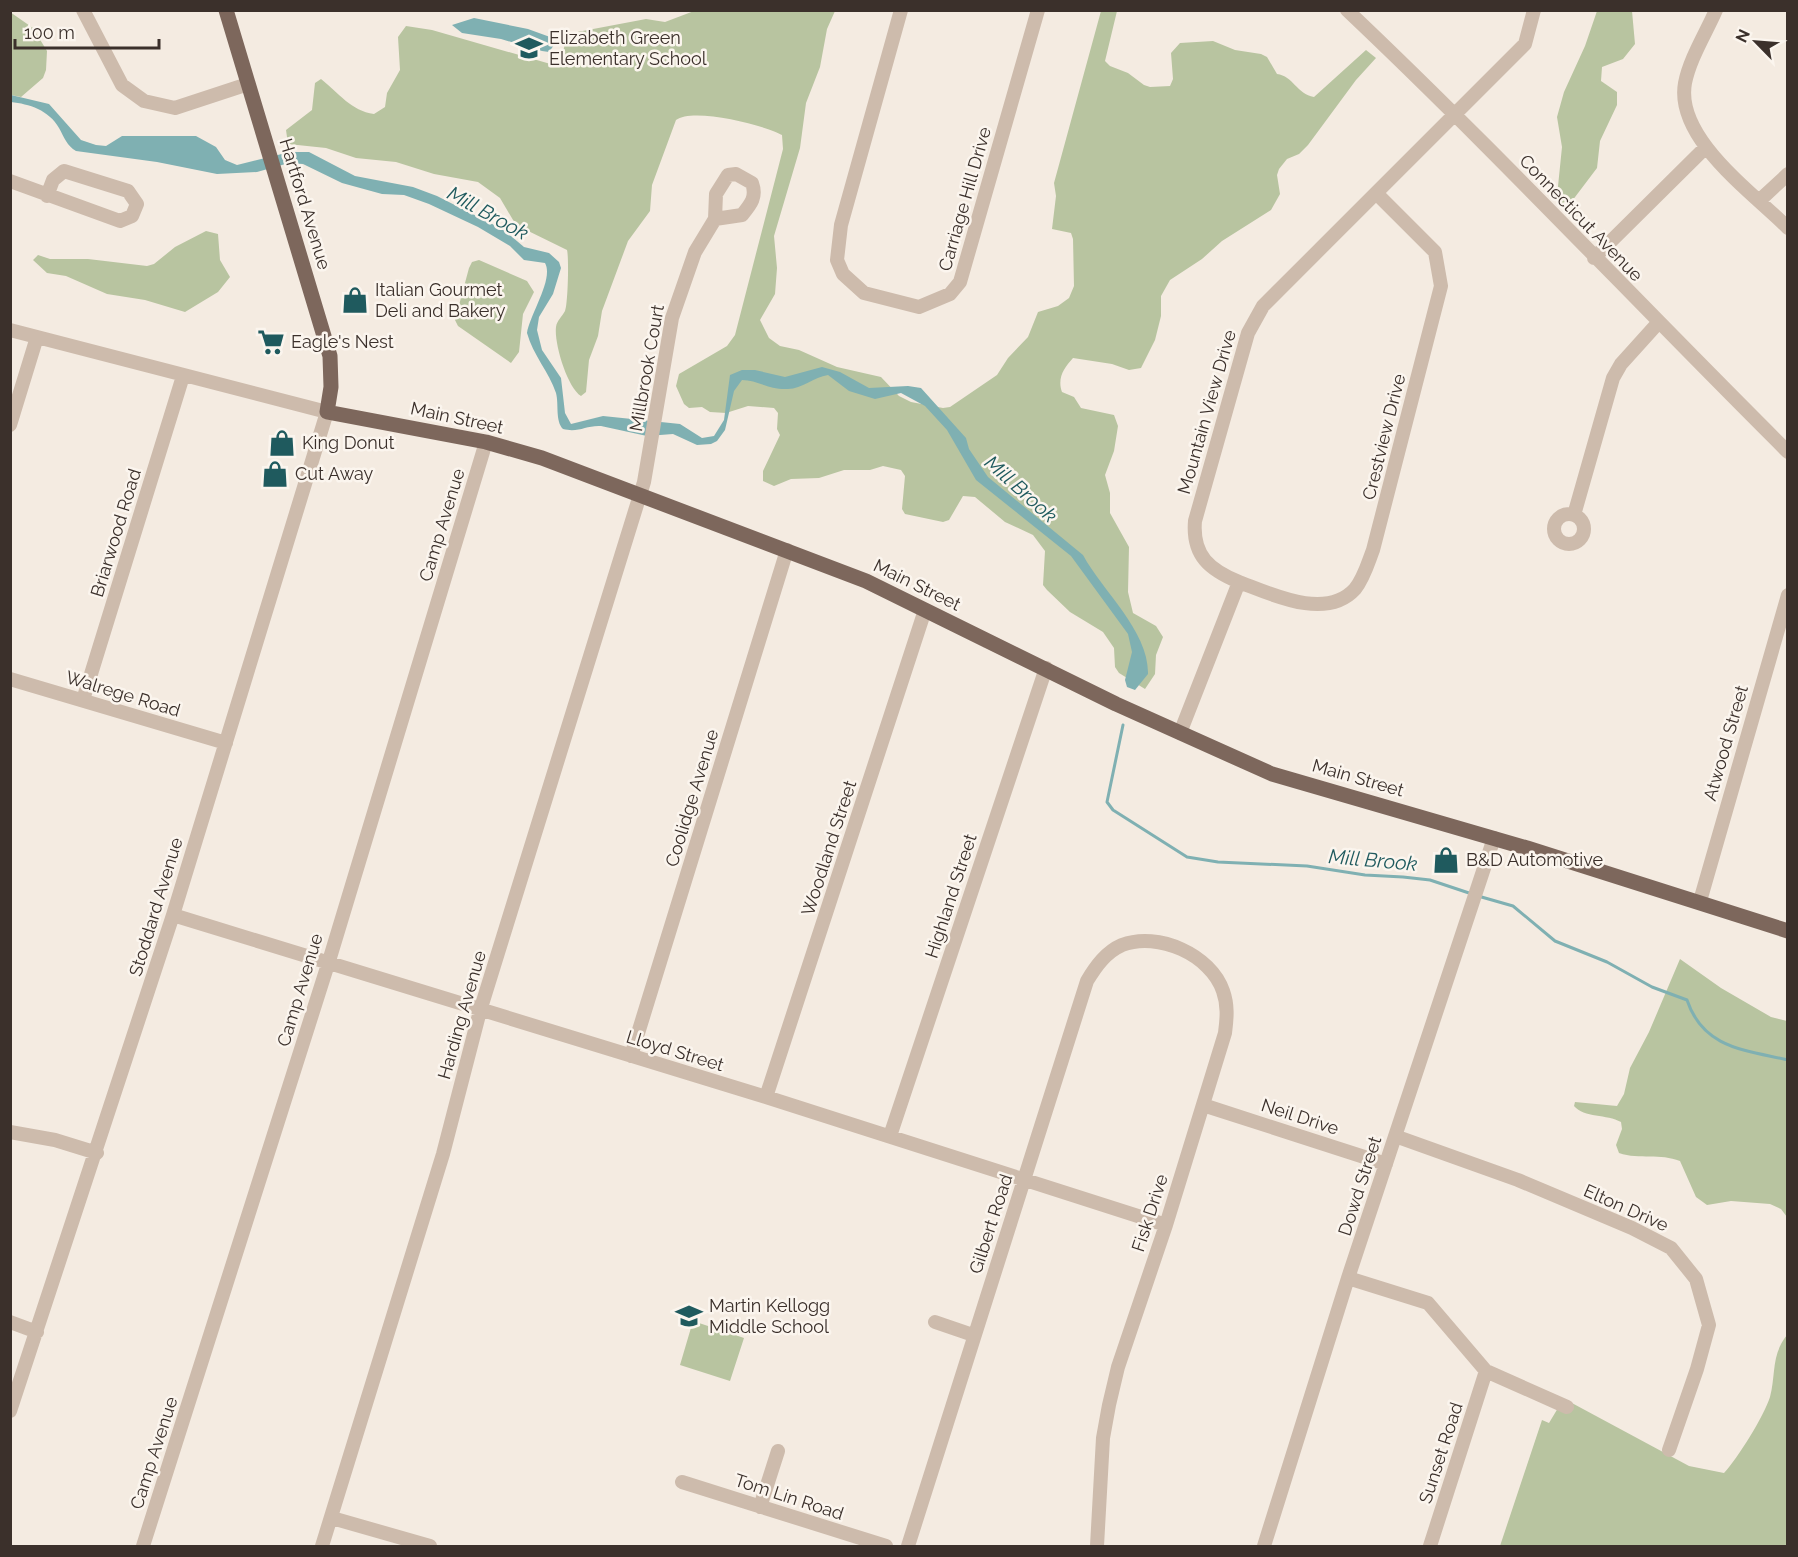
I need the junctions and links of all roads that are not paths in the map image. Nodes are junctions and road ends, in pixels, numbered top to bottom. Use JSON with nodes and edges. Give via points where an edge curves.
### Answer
{"nodes":[{"id":1,"x":83,"y":10,"type":"edge"},
{"id":2,"x":226,"y":10,"type":"edge"},
{"id":3,"x":901,"y":10,"type":"edge"},
{"id":4,"x":1038,"y":10,"type":"edge"},
{"id":5,"x":1347,"y":10,"type":"edge"},
{"id":6,"x":1534,"y":10,"type":"edge"},
{"id":7,"x":1716,"y":10,"type":"edge"},
{"id":8,"x":248,"y":84,"type":"junction"},
{"id":9,"x":1455,"y":112,"type":"junction"},
{"id":10,"x":1705,"y":148,"type":"junction"},
{"id":11,"x":1788,"y":174,"type":"edge"},
{"id":12,"x":10,"y":181,"type":"edge"},
{"id":13,"x":1376,"y":193,"type":"junction"},
{"id":14,"x":47,"y":196,"type":"junction"},
{"id":15,"x":1760,"y":200,"type":"junction"},
{"id":16,"x":715,"y":219,"type":"dead end"},
{"id":17,"x":1788,"y":228,"type":"edge"},
{"id":18,"x":1594,"y":258,"type":"junction"},
{"id":19,"x":1658,"y":323,"type":"junction"},
{"id":20,"x":10,"y":330,"type":"edge"},
{"id":21,"x":37,"y":337,"type":"junction"},
{"id":22,"x":183,"y":376,"type":"junction"},
{"id":23,"x":327,"y":411,"type":"junction"},
{"id":24,"x":10,"y":425,"type":"edge"},
{"id":25,"x":486,"y":442,"type":"junction"},
{"id":26,"x":1788,"y":452,"type":"edge"},
{"id":27,"x":640,"y":495,"type":"junction"},
{"id":28,"x":1574,"y":515,"type":"dead end"},
{"id":29,"x":787,"y":550,"type":"junction"},
{"id":30,"x":1239,"y":582,"type":"junction"},
{"id":31,"x":1788,"y":596,"type":"edge"},
{"id":32,"x":925,"y":610,"type":"junction"},
{"id":33,"x":1046,"y":668,"type":"junction"},
{"id":34,"x":10,"y":679,"type":"edge"},
{"id":35,"x":83,"y":700,"type":"junction"},
{"id":36,"x":1180,"y":734,"type":"junction"},
{"id":37,"x":226,"y":743,"type":"junction"},
{"id":38,"x":1494,"y":838,"type":"junction"},
{"id":39,"x":1700,"y":901,"type":"junction"},
{"id":40,"x":173,"y":915,"type":"junction"},
{"id":41,"x":1788,"y":931,"type":"edge"},
{"id":42,"x":1143,"y":940,"type":"joint"},
{"id":43,"x":328,"y":961,"type":"junction"},
{"id":44,"x":480,"y":1011,"type":"junction"},
{"id":45,"x":631,"y":1056,"type":"junction"},
{"id":46,"x":766,"y":1097,"type":"junction"},
{"id":47,"x":1203,"y":1105,"type":"junction"},
{"id":48,"x":10,"y":1132,"type":"edge"},
{"id":49,"x":890,"y":1136,"type":"junction"},
{"id":50,"x":1395,"y":1136,"type":"junction"},
{"id":51,"x":97,"y":1153,"type":"junction"},
{"id":52,"x":1386,"y":1164,"type":"junction"},
{"id":53,"x":1024,"y":1181,"type":"junction"},
{"id":54,"x":1166,"y":1225,"type":"junction"},
{"id":55,"x":1348,"y":1278,"type":"junction"},
{"id":56,"x":10,"y":1322,"type":"edge"},
{"id":57,"x":935,"y":1322,"type":"dead end"},
{"id":58,"x":37,"y":1332,"type":"junction"},
{"id":59,"x":974,"y":1335,"type":"junction"},
{"id":60,"x":1486,"y":1371,"type":"junction"},
{"id":61,"x":1567,"y":1407,"type":"dead end"},
{"id":62,"x":10,"y":1411,"type":"edge"},
{"id":63,"x":1669,"y":1450,"type":"dead end"},
{"id":64,"x":778,"y":1451,"type":"dead end"},
{"id":65,"x":682,"y":1482,"type":"dead end"},
{"id":66,"x":760,"y":1507,"type":"junction"},
{"id":67,"x":332,"y":1518,"type":"junction"},
{"id":68,"x":143,"y":1546,"type":"edge"},
{"id":69,"x":322,"y":1546,"type":"edge"},
{"id":70,"x":430,"y":1546,"type":"edge"},
{"id":71,"x":886,"y":1546,"type":"edge"},
{"id":72,"x":908,"y":1546,"type":"edge"},
{"id":73,"x":1097,"y":1546,"type":"edge"},
{"id":74,"x":1264,"y":1546,"type":"edge"},
{"id":75,"x":1430,"y":1546,"type":"edge"}],
"edges":[{"from":1,"to":8,"type":"street","via":[[122,85],[144,100],[175,108]]},
{"from":2,"to":8,"type":"main road","name":"Hartford Avenue"},
{"from":3,"to":4,"type":"street","name":"Carriage Hill Drive","via":[[841,225],[837,260],[843,274],[864,293],[919,307],[943,298],[960,282]]},
{"from":5,"to":9,"type":"street","name":"Connecticut Avenue"},
{"from":6,"to":9,"type":"street","name":"Mountain View Drive","via":[[1525,44]]},
{"from":7,"to":10,"type":"street","via":[[1685,83],[1685,106]]},
{"from":8,"to":23,"type":"main road","name":"Hartford Avenue","via":[[330,356]]},
{"from":9,"to":13,"type":"street","name":"Mountain View Drive"},
{"from":9,"to":18,"type":"street","name":"Connecticut Avenue"},
{"from":10,"to":15,"type":"street"},
{"from":10,"to":18,"type":"street"},
{"from":11,"to":15,"type":"street"},
{"from":12,"to":14,"type":"street"},
{"from":13,"to":30,"type":"street","name":"Mountain View Drive","via":[[1263,306],[1248,333],[1194,534],[1203,559],[1215,572]]},
{"from":13,"to":30,"type":"street","name":"Crestview Drive","via":[[1435,252],[1441,286],[1373,550],[1354,590],[1337,600],[1297,603]]},
{"from":14,"to":14,"type":"street","via":[[120,221],[132,216],[137,204],[128,191],[64,171],[53,180]]},
{"from":15,"to":17,"type":"street"},
{"from":16,"to":27,"type":"street","name":"Millbrook Court","via":[[695,252],[672,318]]},
{"from":18,"to":19,"type":"street","name":"Connecticut Avenue"},
{"from":19,"to":26,"type":"street","name":"Connecticut Avenue"},
{"from":19,"to":28,"type":"street","via":[[1613,378]]},
{"from":20,"to":21,"type":"street","name":"Main Street"},
{"from":21,"to":22,"type":"street","name":"Main Street"},
{"from":21,"to":24,"type":"street"},
{"from":22,"to":23,"type":"street","name":"Main Street"},
{"from":22,"to":35,"type":"street","name":"Briarwood Road"},
{"from":23,"to":25,"type":"main road","name":"Main Street"},
{"from":23,"to":37,"type":"street","name":"Stoddard Avenue"},
{"from":25,"to":27,"type":"main road","name":"Main Street","via":[[542,458]]},
{"from":25,"to":43,"type":"street","name":"Camp Avenue"},
{"from":27,"to":29,"type":"main road","name":"Main Street"},
{"from":27,"to":44,"type":"street","name":"Harding Avenue"},
{"from":29,"to":32,"type":"main road","name":"Main Street","via":[[866,581]]},
{"from":29,"to":45,"type":"street","name":"Coolidge Avenue"},
{"from":30,"to":36,"type":"street"},
{"from":31,"to":39,"type":"street","name":"Atwood Street"},
{"from":32,"to":33,"type":"main road","name":"Main Street"},
{"from":32,"to":46,"type":"street","name":"Woodland Street"},
{"from":33,"to":36,"type":"main road","name":"Main Street"},
{"from":33,"to":49,"type":"street","name":"Highland Street"},
{"from":34,"to":35,"type":"street","name":"Walrege Road"},
{"from":35,"to":37,"type":"street","name":"Walrege Road"},
{"from":36,"to":38,"type":"main road","name":"Main Street","via":[[1272,774]]},
{"from":37,"to":40,"type":"street","name":"Stoddard Avenue"},
{"from":38,"to":39,"type":"main road","name":"Main Street"},
{"from":38,"to":50,"type":"street","name":"Dowd Street"},
{"from":39,"to":41,"type":"main road","name":"Main Street"},
{"from":40,"to":43,"type":"street","name":"Lloyd Street"},
{"from":40,"to":51,"type":"street","name":"Stoddard Avenue"},
{"from":42,"to":47,"type":"street","name":"Fisk Drive","via":[[1190,953],[1206,964],[1223,990],[1228,1010],[1225,1033]]},
{"from":42,"to":53,"type":"street","name":"Gilbert Road","via":[[1108,953],[1087,981]]},
{"from":43,"to":44,"type":"street","name":"Lloyd Street"},
{"from":43,"to":68,"type":"street","name":"Camp Avenue"},
{"from":44,"to":45,"type":"street","name":"Lloyd Street"},
{"from":44,"to":67,"type":"street","name":"Harding Avenue","via":[[440,1165]]},
{"from":45,"to":46,"type":"street","name":"Lloyd Street"},
{"from":46,"to":49,"type":"street","name":"Lloyd Street"},
{"from":47,"to":52,"type":"street","name":"Neil Drive"},
{"from":47,"to":54,"type":"street","name":"Fisk Drive"},
{"from":48,"to":51,"type":"street"},
{"from":49,"to":53,"type":"street","name":"Lloyd Street"},
{"from":50,"to":52,"type":"street","name":"Dowd Street"},
{"from":50,"to":63,"type":"street","name":"Elton Drive","via":[[1528,1185],[1671,1248],[1696,1279],[1709,1325]]},
{"from":51,"to":58,"type":"street","name":"Stoddard Avenue"},
{"from":52,"to":55,"type":"street","name":"Dowd Street"},
{"from":53,"to":54,"type":"street","name":"Lloyd Street"},
{"from":53,"to":59,"type":"street","name":"Gilbert Road"},
{"from":54,"to":73,"type":"street","name":"Fisk Drive","via":[[1109,1405],[1103,1438]]},
{"from":55,"to":60,"type":"street","via":[[1428,1303]]},
{"from":55,"to":74,"type":"street","name":"Dowd Street"},
{"from":56,"to":58,"type":"street"},
{"from":57,"to":59,"type":"street"},
{"from":58,"to":62,"type":"street","name":"Stoddard Avenue"},
{"from":59,"to":72,"type":"street","name":"Gilbert Road"},
{"from":60,"to":61,"type":"street"},
{"from":60,"to":75,"type":"street","name":"Sunset Road"},
{"from":64,"to":66,"type":"street"},
{"from":65,"to":66,"type":"street","name":"Tom Lin Road"},
{"from":66,"to":71,"type":"street","name":"Tom Lin Road"},
{"from":67,"to":69,"type":"street","name":"Harding Avenue"},
{"from":67,"to":70,"type":"street"}]}
